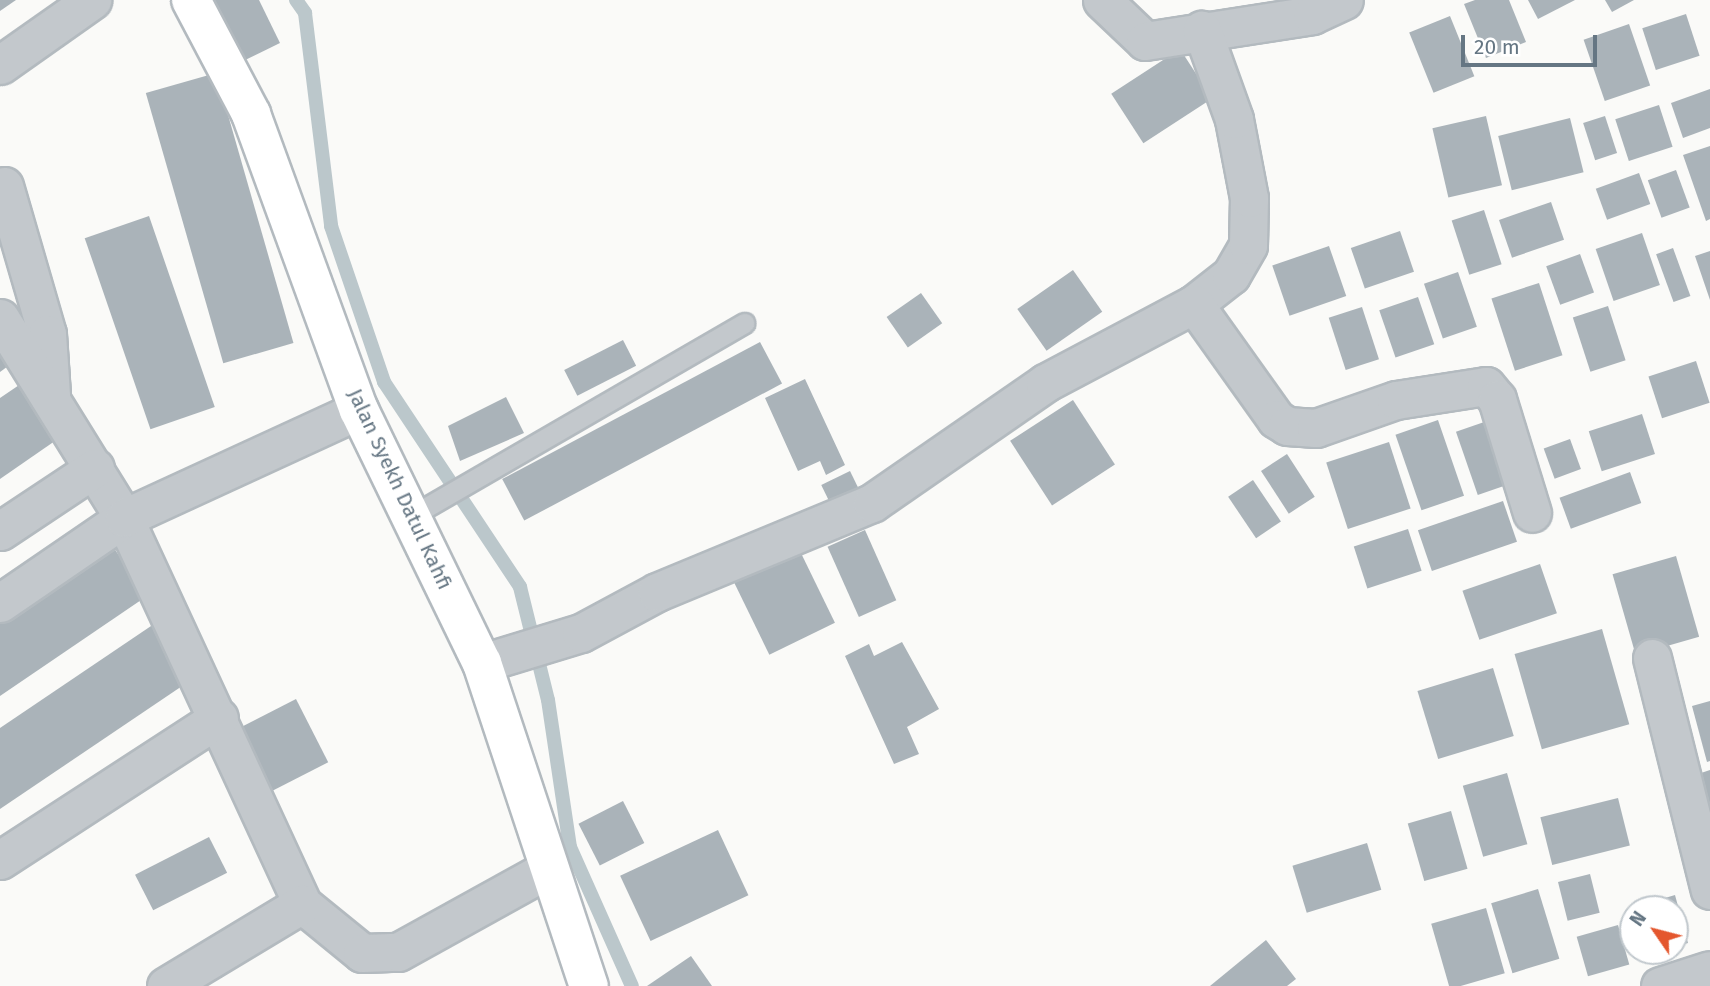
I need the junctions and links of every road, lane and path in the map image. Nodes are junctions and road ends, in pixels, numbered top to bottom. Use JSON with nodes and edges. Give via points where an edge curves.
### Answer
{"nodes":[{"id":1,"x":92,"y":0,"type":"edge"},
{"id":2,"x":191,"y":0,"type":"edge"},
{"id":3,"x":1102,"y":0,"type":"edge"},
{"id":4,"x":1344,"y":0,"type":"edge"},
{"id":5,"x":1202,"y":30,"type":"junction"},
{"id":6,"x":0,"y":65,"type":"edge"},
{"id":7,"x":4,"y":186,"type":"dead end"},
{"id":8,"x":1194,"y":304,"type":"junction"},
{"id":9,"x":0,"y":318,"type":"edge"},
{"id":10,"x":744,"y":323,"type":"dead end"},
{"id":11,"x":52,"y":399,"type":"junction"},
{"id":12,"x":359,"y":410,"type":"junction"},
{"id":13,"x":95,"y":468,"type":"junction"},
{"id":14,"x":422,"y":510,"type":"junction"},
{"id":15,"x":1532,"y":513,"type":"dead end"},
{"id":16,"x":124,"y":518,"type":"junction"},
{"id":17,"x":0,"y":531,"type":"edge"},
{"id":18,"x":0,"y":603,"type":"edge"},
{"id":19,"x":500,"y":658,"type":"junction"},
{"id":20,"x":1652,"y":658,"type":"dead end"},
{"id":21,"x":219,"y":718,"type":"junction"},
{"id":22,"x":0,"y":860,"type":"edge"},
{"id":23,"x":547,"y":870,"type":"junction"},
{"id":24,"x":1710,"y":890,"type":"edge"},
{"id":25,"x":302,"y":904,"type":"junction"},
{"id":26,"x":1710,"y":970,"type":"edge"},
{"id":27,"x":166,"y":986,"type":"edge"},
{"id":28,"x":589,"y":986,"type":"edge"},
{"id":29,"x":1660,"y":986,"type":"edge"}],
"edges":[{"from":1,"to":6,"type":"street"},
{"from":2,"to":12,"type":"street","name":"Jalan Syekh Datul Kahfi","via":[[251,114]]},
{"from":3,"to":5,"type":"street","via":[[1145,41]]},
{"from":4,"to":5,"type":"street","via":[[1312,15]]},
{"from":5,"to":8,"type":"street","via":[[1234,119],[1250,198],[1248,233],[1231,275]]},
{"from":7,"to":11,"type":"street","via":[[47,334]]},
{"from":8,"to":15,"type":"street","via":[[1276,419],[1287,426],[1316,428],[1396,400],[1486,386],[1497,399]]},
{"from":8,"to":19,"type":"street","via":[[1045,383],[872,503],[553,642]]},
{"from":9,"to":11,"type":"street"},
{"from":10,"to":14,"type":"lane"},
{"from":11,"to":13,"type":"street"},
{"from":12,"to":14,"type":"street","name":"Jalan Syekh Datul Kahfi"},
{"from":12,"to":16,"type":"street"},
{"from":13,"to":16,"type":"street"},
{"from":13,"to":17,"type":"street"},
{"from":14,"to":19,"type":"street","name":"Jalan Syekh Datul Kahfi"},
{"from":16,"to":18,"type":"street"},
{"from":16,"to":21,"type":"street"},
{"from":19,"to":23,"type":"street","name":"Jalan Syekh Datul Kahfi"},
{"from":20,"to":24,"type":"street"},
{"from":21,"to":22,"type":"street"},
{"from":21,"to":25,"type":"street"},
{"from":23,"to":25,"type":"street","via":[[398,952],[362,953]]},
{"from":23,"to":28,"type":"street","name":"Jalan Syekh Datul Kahfi"},
{"from":25,"to":27,"type":"street"},
{"from":26,"to":29,"type":"street"}]}
